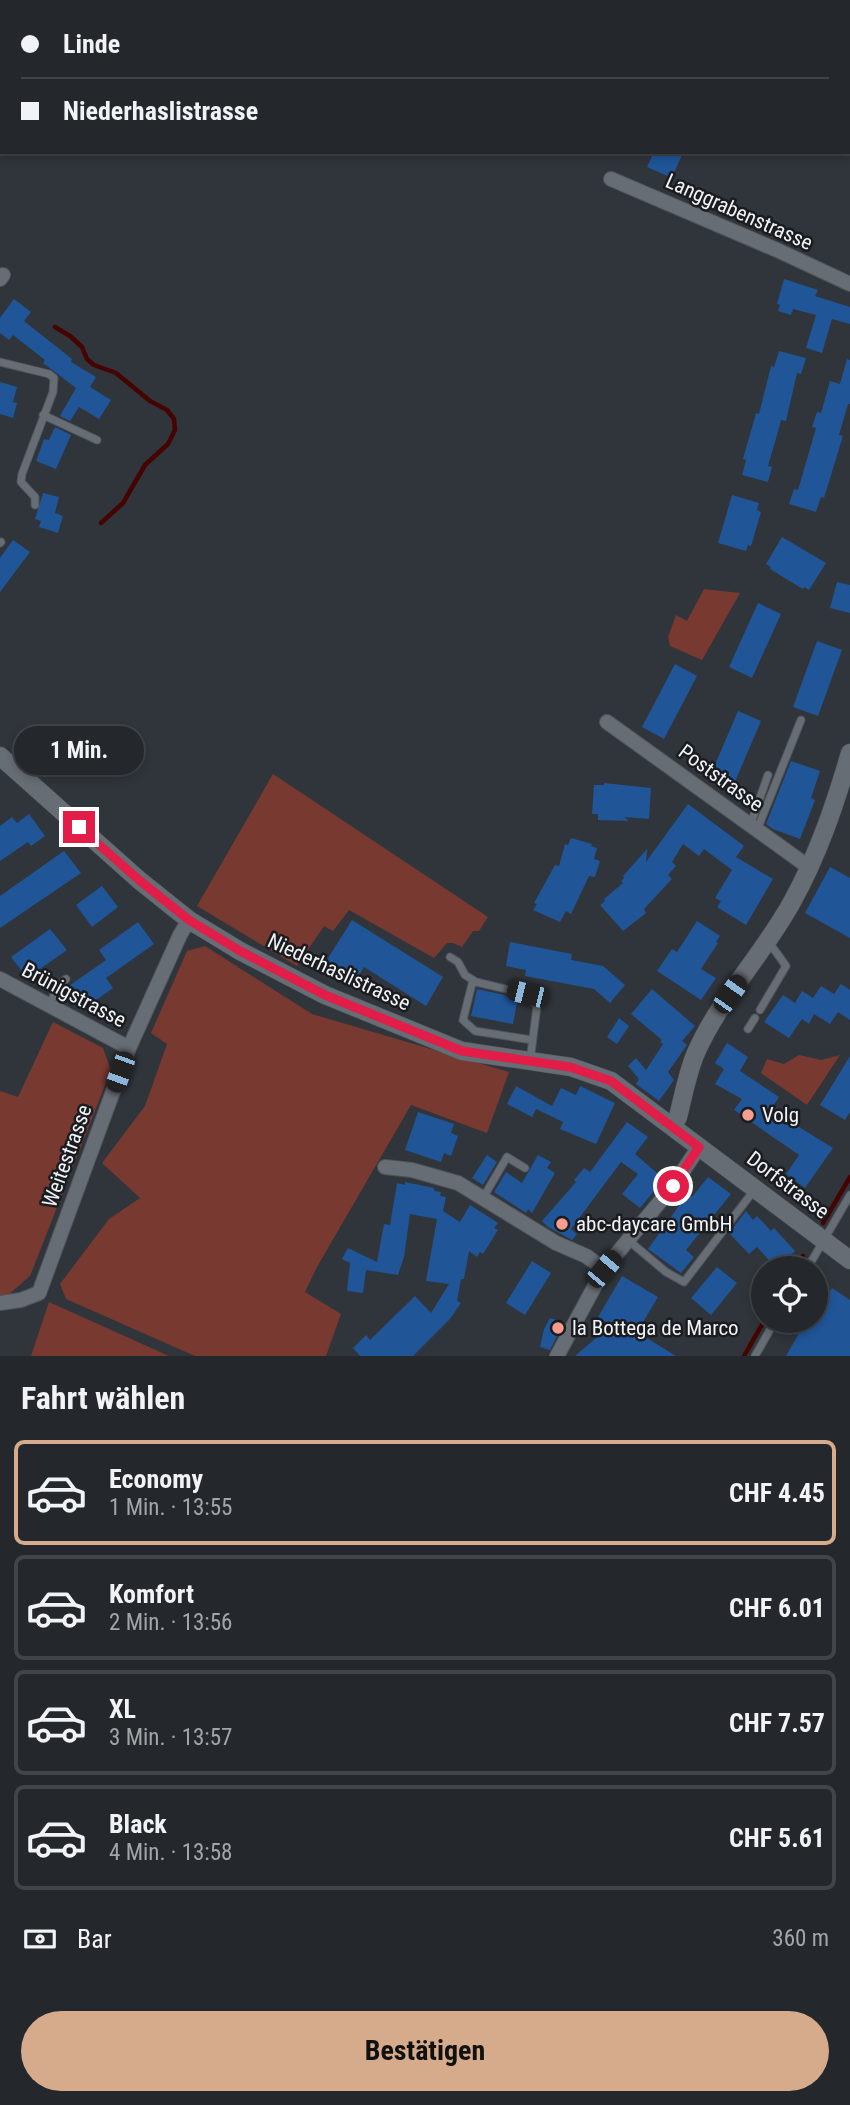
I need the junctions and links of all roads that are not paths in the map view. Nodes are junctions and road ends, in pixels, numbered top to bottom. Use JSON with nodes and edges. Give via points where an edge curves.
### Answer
{"nodes":[{"id":1,"x":611,"y":179,"type":"dead end"},
{"id":2,"x":850,"y":284,"type":"edge"},
{"id":3,"x":0,"y":362,"type":"edge"},
{"id":4,"x":43,"y":415,"type":"junction"},
{"id":5,"x":97,"y":440,"type":"dead end"},
{"id":6,"x":35,"y":505,"type":"dead end"},
{"id":7,"x":800,"y":720,"type":"dead end"},
{"id":8,"x":607,"y":722,"type":"dead end"},
{"id":9,"x":850,"y":753,"type":"edge"},
{"id":10,"x":0,"y":757,"type":"edge"},
{"id":11,"x":768,"y":775,"type":"dead end"},
{"id":12,"x":753,"y":828,"type":"junction"},
{"id":13,"x":810,"y":868,"type":"junction"},
{"id":14,"x":189,"y":920,"type":"junction"},
{"id":15,"x":768,"y":940,"type":"junction"},
{"id":16,"x":450,"y":957,"type":"dead end"},
{"id":17,"x":0,"y":979,"type":"edge"},
{"id":18,"x":66,"y":979,"type":"dead end"},
{"id":19,"x":472,"y":980,"type":"junction"},
{"id":20,"x":49,"y":1005,"type":"junction"},
{"id":21,"x":761,"y":1010,"type":"dead end"},
{"id":22,"x":755,"y":1018,"type":"dead end"},
{"id":23,"x":748,"y":1029,"type":"dead end"},
{"id":24,"x":532,"y":1040,"type":"junction"},
{"id":25,"x":129,"y":1048,"type":"junction"},
{"id":26,"x":530,"y":1062,"type":"junction"},
{"id":27,"x":673,"y":1125,"type":"junction"},
{"id":28,"x":699,"y":1147,"type":"junction"},
{"id":29,"x":385,"y":1167,"type":"dead end"},
{"id":30,"x":525,"y":1168,"type":"dead end"},
{"id":31,"x":755,"y":1189,"type":"junction"},
{"id":32,"x":850,"y":1195,"type":"edge"},
{"id":33,"x":483,"y":1199,"type":"junction"},
{"id":34,"x":628,"y":1240,"type":"junction"},
{"id":35,"x":824,"y":1240,"type":"junction"},
{"id":36,"x":815,"y":1256,"type":"edge"},
{"id":37,"x":850,"y":1260,"type":"edge"},
{"id":38,"x":604,"y":1269,"type":"junction"},
{"id":39,"x":0,"y":1303,"type":"edge"},
{"id":40,"x":768,"y":1333,"type":"edge"},
{"id":41,"x":557,"y":1356,"type":"edge"},
{"id":42,"x":755,"y":1356,"type":"edge"}],
"edges":[{"from":1,"to":2,"type":"street","name":"Langgrabenstrasse"},
{"from":3,"to":4,"type":"lane","via":[[54,378]]},
{"from":4,"to":5,"type":"lane"},
{"from":4,"to":6,"type":"lane","via":[[21,482],[35,497]]},
{"from":7,"to":12,"type":"lane"},
{"from":8,"to":12,"type":"street","name":"Poststrasse"},
{"from":9,"to":13,"type":"street"},
{"from":10,"to":14,"type":"street","name":"Niederhaslistrasse"},
{"from":11,"to":12,"type":"lane"},
{"from":12,"to":13,"type":"street","name":"Poststrasse"},
{"from":13,"to":15,"type":"street"},
{"from":14,"to":25,"type":"street","name":"Weitestrasse"},
{"from":14,"to":26,"type":"street","name":"Niederhaslistrasse","via":[[325,995],[462,1051]]},
{"from":15,"to":21,"type":"lane","via":[[786,965]]},
{"from":15,"to":27,"type":"street","via":[[706,1033]]},
{"from":16,"to":19,"type":"lane"},
{"from":17,"to":20,"type":"street","name":"Brünigstrasse"},
{"from":18,"to":20,"type":"lane"},
{"from":19,"to":24,"type":"lane","via":[[527,994],[537,1006]]},
{"from":19,"to":24,"type":"lane","via":[[463,1020],[475,1031]]},
{"from":20,"to":25,"type":"street","name":"Brünigstrasse"},
{"from":22,"to":23,"type":"lane"},
{"from":24,"to":26,"type":"lane"},
{"from":25,"to":39,"type":"street","name":"Weitestrasse","via":[[39,1293]]},
{"from":26,"to":27,"type":"street","name":"Niederhaslistrasse","via":[[570,1067],[611,1081]]},
{"from":27,"to":28,"type":"street","name":"Niederhaslistrasse"},
{"from":28,"to":31,"type":"street","name":"Dorfstrasse"},
{"from":28,"to":34,"type":"street"},
{"from":29,"to":33,"type":"street","via":[[458,1183]]},
{"from":30,"to":33,"type":"lane","via":[[506,1157]]},
{"from":31,"to":34,"type":"lane","via":[[684,1282]]},
{"from":31,"to":35,"type":"street","name":"Dorfstrasse"},
{"from":32,"to":35,"type":"lane"},
{"from":33,"to":38,"type":"street"},
{"from":34,"to":38,"type":"street"},
{"from":35,"to":36,"type":"lane"},
{"from":35,"to":37,"type":"street","name":"Dorfstrasse"},
{"from":38,"to":41,"type":"street"},
{"from":40,"to":42,"type":"lane"}]}
